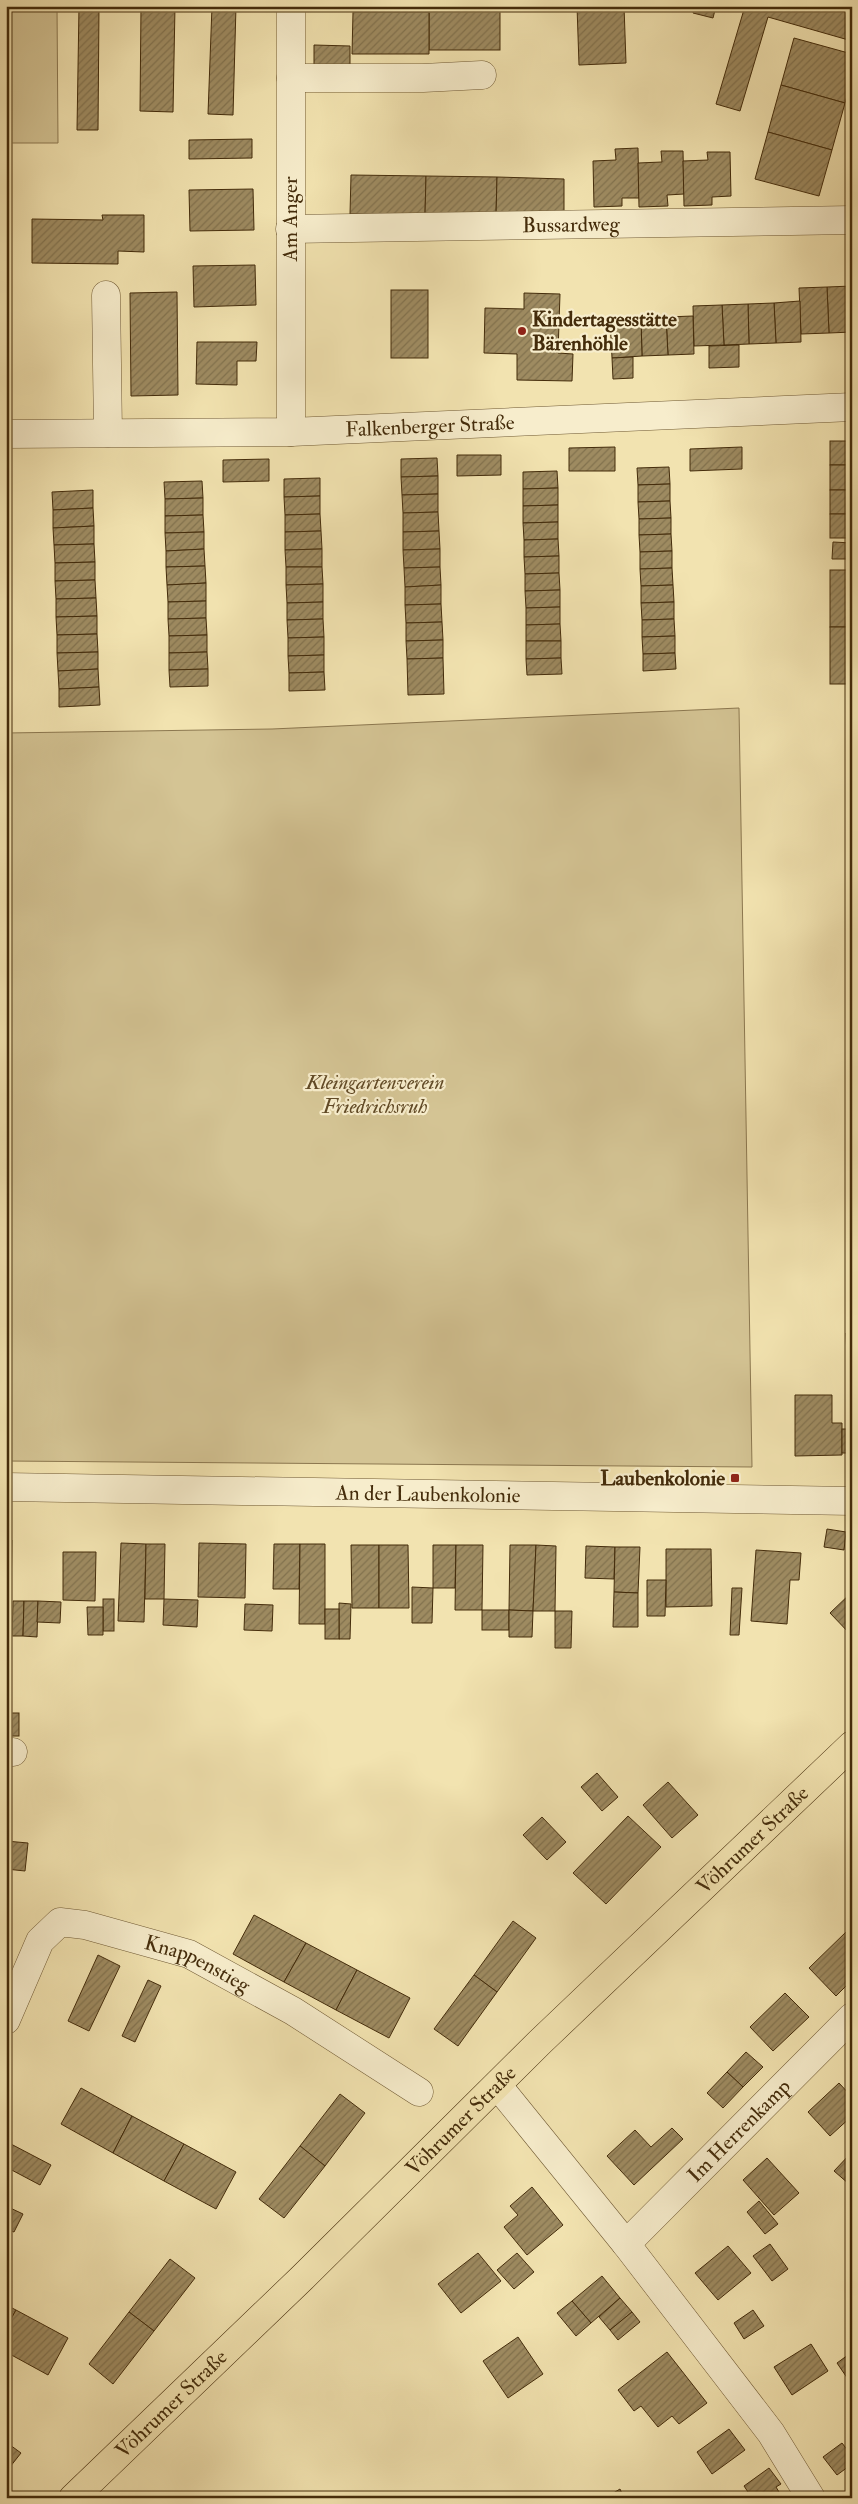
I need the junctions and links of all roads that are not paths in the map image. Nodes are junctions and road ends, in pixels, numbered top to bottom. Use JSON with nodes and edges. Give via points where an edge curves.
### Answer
{"nodes":[{"id":1,"x":291,"y":6,"type":"edge"},
{"id":2,"x":482,"y":76,"type":"dead end"},
{"id":3,"x":291,"y":78,"type":"junction"},
{"id":4,"x":852,"y":220,"type":"edge"},
{"id":5,"x":290,"y":229,"type":"junction"},
{"id":6,"x":106,"y":295,"type":"dead end"},
{"id":7,"x":852,"y":408,"type":"edge"},
{"id":8,"x":291,"y":432,"type":"junction"},
{"id":9,"x":108,"y":433,"type":"junction"},
{"id":10,"x":6,"y":434,"type":"edge"},
{"id":11,"x":6,"y":1487,"type":"edge"},
{"id":12,"x":852,"y":1501,"type":"edge"},
{"id":13,"x":852,"y":1745,"type":"edge"},
{"id":14,"x":852,"y":2017,"type":"edge"},
{"id":15,"x":6,"y":2020,"type":"edge"},
{"id":16,"x":498,"y":2086,"type":"junction"},
{"id":17,"x":419,"y":2092,"type":"dead end"},
{"id":18,"x":626,"y":2244,"type":"junction"},
{"id":19,"x":73,"y":2498,"type":"edge"},
{"id":20,"x":811,"y":2498,"type":"edge"}],
"edges":[{"from":1,"to":3,"type":"street","name":"Am Anger"},
{"from":2,"to":3,"type":"street"},
{"from":3,"to":5,"type":"street","name":"Am Anger"},
{"from":4,"to":5,"type":"street","name":"Bussardweg"},
{"from":5,"to":8,"type":"street","name":"Am Anger"},
{"from":6,"to":9,"type":"street"},
{"from":7,"to":8,"type":"street","name":"Falkenberger Straße"},
{"from":8,"to":9,"type":"street","name":"Falkenberger Straße"},
{"from":9,"to":10,"type":"street","name":"Falkenberger Straße"},
{"from":11,"to":12,"type":"street","name":"An der Laubenkolonie"},
{"from":13,"to":16,"type":"main road","name":"Vöhrumer Straße","via":[[540,2042]]},
{"from":14,"to":18,"type":"street","name":"Im Herrenkamp"},
{"from":15,"to":17,"type":"street","name":"Knappenstieg","via":[[40,1941],[60,1922],[85,1926],[188,1954],[293,2011]]},
{"from":16,"to":18,"type":"street"},
{"from":16,"to":19,"type":"main road","name":"Vöhrumer Straße"},
{"from":18,"to":20,"type":"street","via":[[771,2433]]}]}
